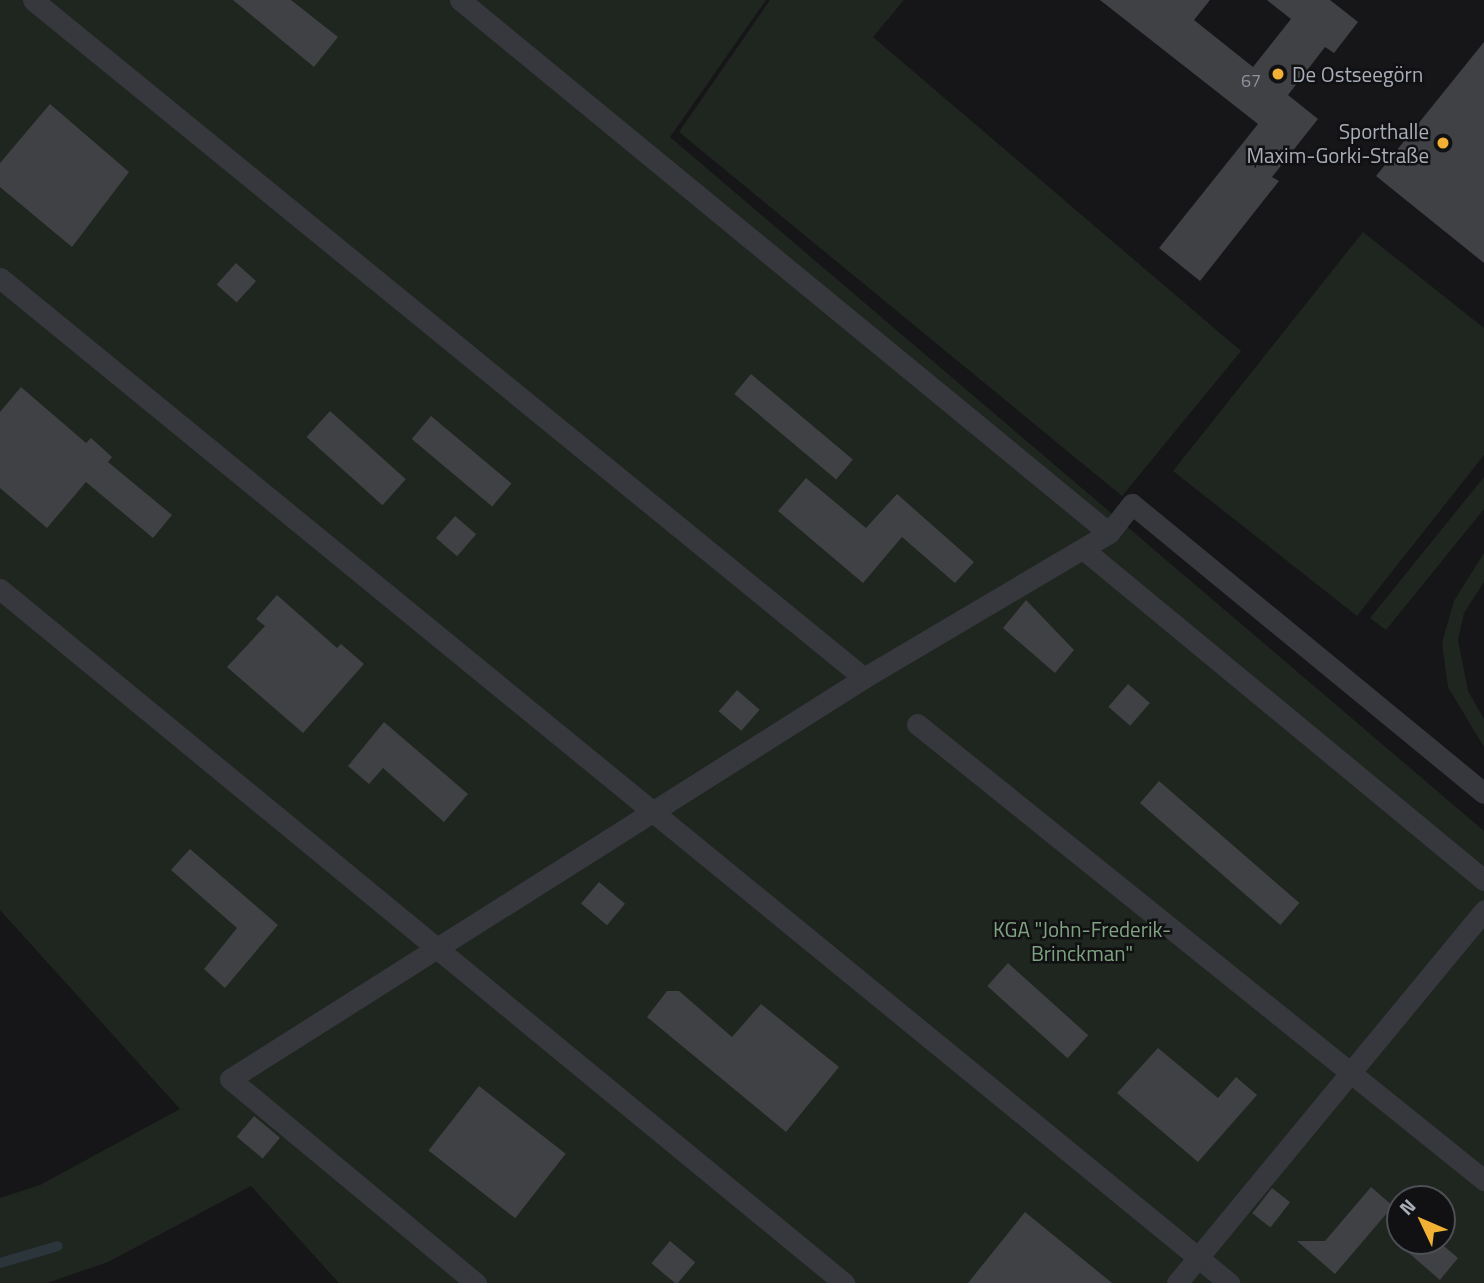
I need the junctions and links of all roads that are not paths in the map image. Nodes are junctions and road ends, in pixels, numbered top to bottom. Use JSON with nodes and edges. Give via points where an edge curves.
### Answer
{"nodes":[{"id":1,"x":33,"y":0,"type":"edge"},
{"id":2,"x":460,"y":0,"type":"edge"},
{"id":3,"x":0,"y":278,"type":"edge"},
{"id":4,"x":1109,"y":533,"type":"junction"},
{"id":5,"x":1083,"y":549,"type":"junction"},
{"id":6,"x":0,"y":589,"type":"edge"},
{"id":7,"x":864,"y":678,"type":"junction"},
{"id":8,"x":917,"y":724,"type":"dead end"},
{"id":9,"x":1484,"y":793,"type":"edge"},
{"id":10,"x":654,"y":810,"type":"junction"},
{"id":11,"x":1484,"y":880,"type":"edge"},
{"id":12,"x":1484,"y":910,"type":"edge"},
{"id":13,"x":434,"y":949,"type":"junction"},
{"id":14,"x":1349,"y":1070,"type":"junction"},
{"id":15,"x":1484,"y":1180,"type":"edge"},
{"id":16,"x":1198,"y":1257,"type":"junction"},
{"id":17,"x":475,"y":1283,"type":"edge"},
{"id":18,"x":844,"y":1283,"type":"edge"},
{"id":19,"x":1177,"y":1283,"type":"edge"},
{"id":20,"x":1229,"y":1283,"type":"edge"}],
"edges":[{"from":1,"to":7,"type":"lane"},
{"from":2,"to":4,"type":"lane"},
{"from":3,"to":10,"type":"lane"},
{"from":4,"to":5,"type":"lane"},
{"from":4,"to":9,"type":"lane","via":[[1132,504]]},
{"from":5,"to":7,"type":"lane"},
{"from":5,"to":11,"type":"lane"},
{"from":6,"to":13,"type":"lane"},
{"from":7,"to":10,"type":"lane"},
{"from":8,"to":14,"type":"lane"},
{"from":10,"to":13,"type":"lane"},
{"from":10,"to":16,"type":"lane"},
{"from":12,"to":14,"type":"lane"},
{"from":13,"to":17,"type":"lane","via":[[230,1079]]},
{"from":13,"to":18,"type":"lane"},
{"from":14,"to":15,"type":"lane"},
{"from":14,"to":16,"type":"lane"},
{"from":16,"to":19,"type":"lane"},
{"from":16,"to":20,"type":"lane"}]}
